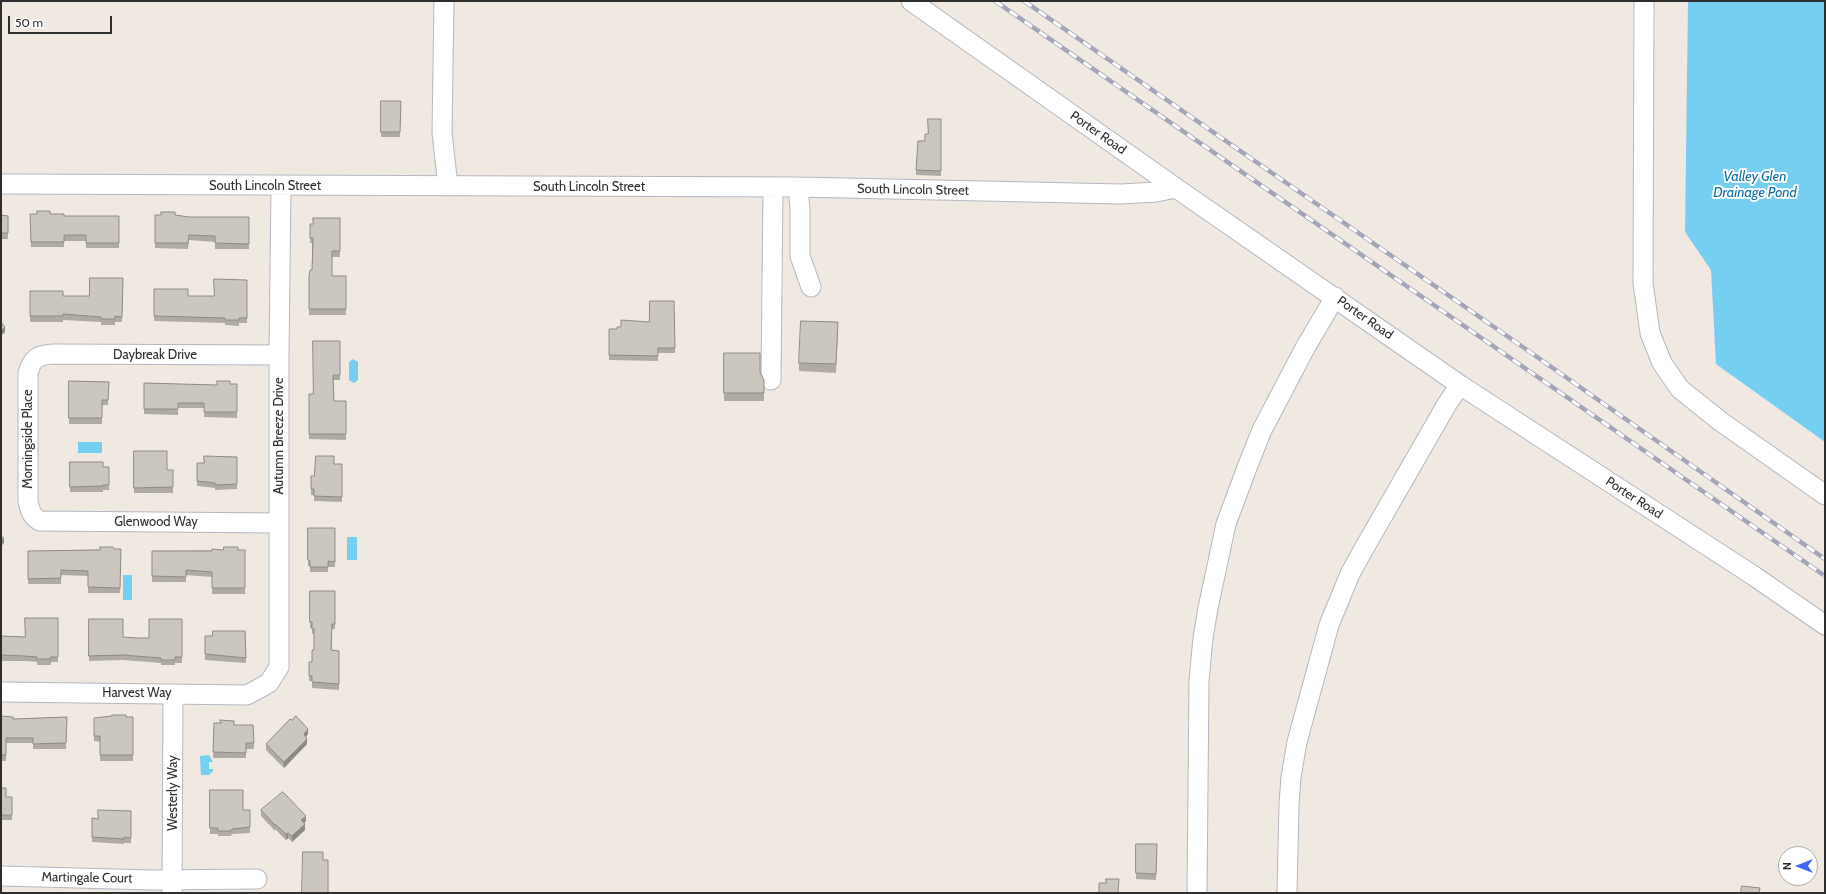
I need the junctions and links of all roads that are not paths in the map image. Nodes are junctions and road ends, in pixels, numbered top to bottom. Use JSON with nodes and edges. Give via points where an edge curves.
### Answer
{"nodes":[{"id":1,"x":444,"y":1,"type":"edge"},
{"id":2,"x":911,"y":1,"type":"edge"},
{"id":3,"x":1644,"y":1,"type":"edge"},
{"id":4,"x":1,"y":184,"type":"edge"},
{"id":5,"x":281,"y":186,"type":"junction"},
{"id":6,"x":448,"y":186,"type":"junction"},
{"id":7,"x":798,"y":187,"type":"junction"},
{"id":8,"x":773,"y":188,"type":"junction"},
{"id":9,"x":1176,"y":188,"type":"junction"},
{"id":10,"x":811,"y":287,"type":"dead end"},
{"id":11,"x":1335,"y":297,"type":"junction"},
{"id":12,"x":279,"y":356,"type":"junction"},
{"id":13,"x":33,"y":360,"type":"joint"},
{"id":14,"x":771,"y":380,"type":"dead end"},
{"id":15,"x":1460,"y":385,"type":"junction"},
{"id":16,"x":1825,"y":495,"type":"edge"},
{"id":17,"x":34,"y":518,"type":"joint"},
{"id":18,"x":279,"y":522,"type":"junction"},
{"id":19,"x":1825,"y":625,"type":"edge"},
{"id":20,"x":269,"y":683,"type":"joint"},
{"id":21,"x":1,"y":692,"type":"edge"},
{"id":22,"x":174,"y":694,"type":"junction"},
{"id":23,"x":1,"y":876,"type":"edge"},
{"id":24,"x":257,"y":879,"type":"dead end"},
{"id":25,"x":172,"y":886,"type":"edge"},
{"id":26,"x":1197,"y":893,"type":"edge"},
{"id":27,"x":1287,"y":893,"type":"edge"}],
"edges":[{"from":1,"to":6,"type":"street","via":[[442,133]]},
{"from":2,"to":9,"type":"street","name":"Porter Road"},
{"from":3,"to":16,"type":"street","via":[[1643,283],[1650,333],[1662,363],[1680,389],[1720,421]]},
{"from":4,"to":5,"type":"street","name":"South Lincoln Street"},
{"from":5,"to":6,"type":"street","name":"South Lincoln Street"},
{"from":5,"to":12,"type":"street","name":"Autumn Breeze Drive"},
{"from":6,"to":8,"type":"street","name":"South Lincoln Street"},
{"from":7,"to":8,"type":"street","name":"South Lincoln Street"},
{"from":7,"to":9,"type":"street","name":"South Lincoln Street","via":[[1121,194]]},
{"from":7,"to":10,"type":"street","via":[[800,256]]},
{"from":8,"to":14,"type":"street"},
{"from":9,"to":11,"type":"street","name":"Porter Road"},
{"from":11,"to":15,"type":"street","name":"Porter Road"},
{"from":11,"to":26,"type":"street","via":[[1262,430],[1226,524],[1208,608],[1200,667]]},
{"from":12,"to":13,"type":"street","name":"Daybreak Drive","via":[[52,354],[42,355]]},
{"from":12,"to":18,"type":"street","name":"Autumn Breeze Drive"},
{"from":13,"to":17,"type":"street","name":"Morningside Place","via":[[28,373],[28,501]]},
{"from":15,"to":19,"type":"street","name":"Porter Road","via":[[1747,571]]},
{"from":15,"to":27,"type":"street","via":[[1362,552],[1329,625],[1306,705],[1291,777]]},
{"from":17,"to":18,"type":"street","name":"Glenwood Way","via":[[40,521]]},
{"from":18,"to":20,"type":"street","name":"Autumn Breeze Drive","via":[[279,667]]},
{"from":20,"to":22,"type":"street","name":"Harvest Way","via":[[247,695]]},
{"from":21,"to":22,"type":"street","name":"Harvest Way"},
{"from":22,"to":25,"type":"street","name":"Westerly Way"},
{"from":23,"to":25,"type":"street","name":"Martingale Court"},
{"from":24,"to":25,"type":"street","name":"Martingale Court"}]}
